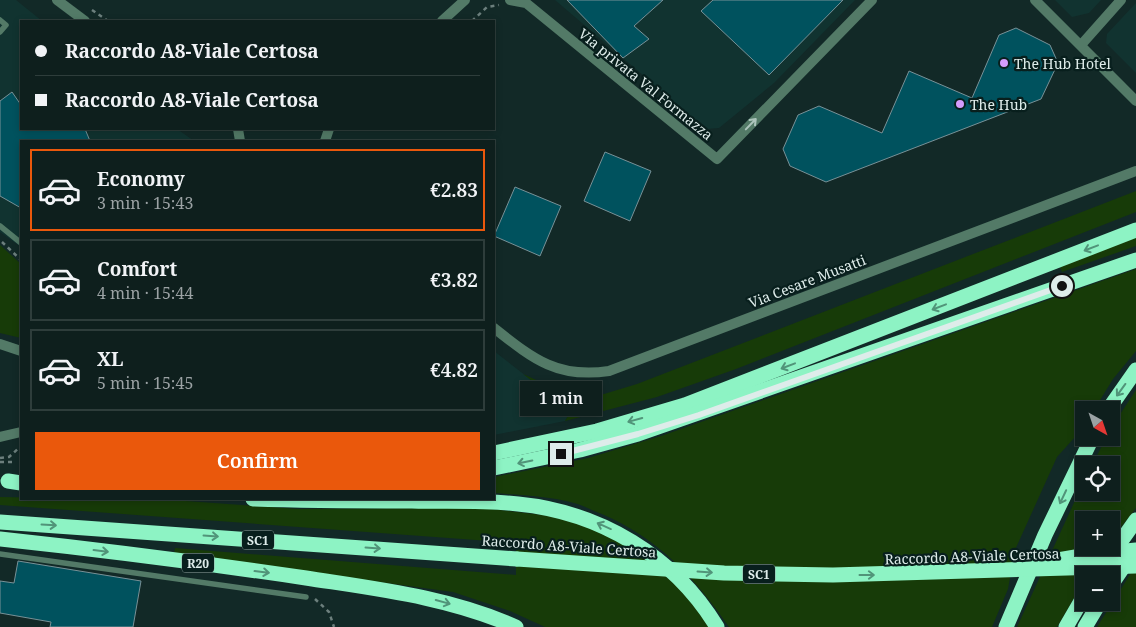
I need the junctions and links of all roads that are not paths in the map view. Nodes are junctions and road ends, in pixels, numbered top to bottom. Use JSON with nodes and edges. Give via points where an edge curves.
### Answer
{"nodes":[{"id":1,"x":57,"y":0,"type":"edge"},
{"id":2,"x":465,"y":0,"type":"edge"},
{"id":3,"x":510,"y":0,"type":"edge"},
{"id":4,"x":872,"y":0,"type":"edge"},
{"id":5,"x":1035,"y":0,"type":"edge"},
{"id":6,"x":1122,"y":0,"type":"edge"},
{"id":7,"x":525,"y":2,"type":"edge"},
{"id":8,"x":72,"y":18,"type":"edge"},
{"id":9,"x":0,"y":20,"type":"edge"},
{"id":10,"x":443,"y":20,"type":"edge"},
{"id":11,"x":0,"y":32,"type":"edge"},
{"id":12,"x":1081,"y":45,"type":"junction"},
{"id":13,"x":1136,"y":101,"type":"edge"},
{"id":14,"x":1136,"y":171,"type":"edge"},
{"id":15,"x":0,"y":226,"type":"edge"},
{"id":16,"x":1136,"y":230,"type":"edge"},
{"id":17,"x":20,"y":242,"type":"edge"},
{"id":18,"x":1136,"y":260,"type":"edge"},
{"id":19,"x":495,"y":329,"type":"edge"},
{"id":20,"x":3,"y":345,"type":"edge"},
{"id":21,"x":20,"y":351,"type":"edge"},
{"id":22,"x":20,"y":359,"type":"edge"},
{"id":23,"x":1136,"y":370,"type":"edge"},
{"id":24,"x":1114,"y":401,"type":"edge"},
{"id":25,"x":20,"y":432,"type":"edge"},
{"id":26,"x":0,"y":436,"type":"edge"},
{"id":27,"x":1088,"y":446,"type":"edge"},
{"id":28,"x":495,"y":453,"type":"edge"},
{"id":29,"x":495,"y":468,"type":"edge"},
{"id":30,"x":333,"y":500,"type":"edge"},
{"id":31,"x":1136,"y":520,"type":"edge"},
{"id":32,"x":0,"y":522,"type":"edge"},
{"id":33,"x":0,"y":539,"type":"edge"},
{"id":34,"x":1136,"y":549,"type":"edge"},
{"id":35,"x":0,"y":554,"type":"edge"},
{"id":36,"x":1103,"y":566,"type":"edge"},
{"id":37,"x":1136,"y":566,"type":"edge"},
{"id":38,"x":1001,"y":571,"type":"junction"},
{"id":39,"x":1120,"y":572,"type":"edge"},
{"id":40,"x":306,"y":597,"type":"road end"},
{"id":41,"x":1075,"y":611,"type":"edge"},
{"id":42,"x":1095,"y":611,"type":"edge"},
{"id":43,"x":516,"y":627,"type":"edge"},
{"id":44,"x":717,"y":627,"type":"edge"},
{"id":45,"x":1006,"y":627,"type":"edge"},
{"id":46,"x":1066,"y":627,"type":"edge"},
{"id":47,"x":1085,"y":627,"type":"edge"}],
"edges":[{"from":1,"to":8,"type":"street"},
{"from":2,"to":10,"type":"street"},
{"from":3,"to":7,"type":"street","name":"Via privata Val Formazza"},
{"from":7,"to":4,"type":"street","name":"Via privata Val Formazza","one_way":true,"via":[[716,159]]},
{"from":5,"to":12,"type":"street"},
{"from":6,"to":12,"type":"street"},
{"from":9,"to":11,"type":"lane","via":[[6,25]]},
{"from":12,"to":13,"type":"street"},
{"from":14,"to":19,"type":"street","name":"Via Cesare Musatti","via":[[609,371],[579,374],[542,363]]},
{"from":15,"to":17,"type":"lane"},
{"from":16,"to":28,"type":"highway","one_way":true,"via":[[685,405],[597,431]]},
{"from":18,"to":29,"type":"highway","one_way":true,"via":[[638,434]]},
{"from":20,"to":21,"type":"street"},
{"from":20,"to":22,"type":"street"},
{"from":23,"to":24,"type":"highway","one_way":true},
{"from":25,"to":26,"type":"street"},
{"from":27,"to":45,"type":"highway","one_way":true},
{"from":44,"to":30,"type":"highway","one_way":true,"via":[[688,587],[653,556],[622,535],[587,519],[540,507],[493,502]]},
{"from":31,"to":36,"type":"highway"},
{"from":32,"to":38,"type":"highway","name":"Raccordo A8-Viale Certosa","number":"SC1","one_way":true,"bridge":true,"via":[[724,573],[874,575]]},
{"from":33,"to":43,"type":"highway","number":"R20","one_way":true,"via":[[396,591],[462,607]]},
{"from":34,"to":38,"type":"highway","bridge":true},
{"from":34,"to":39,"type":"highway"},
{"from":35,"to":40,"type":"lane"},
{"from":37,"to":38,"type":"highway","name":"Raccordo A8-Viale Certosa","number":"SC1","bridge":true},
{"from":41,"to":46,"type":"highway"},
{"from":42,"to":47,"type":"highway"}]}
